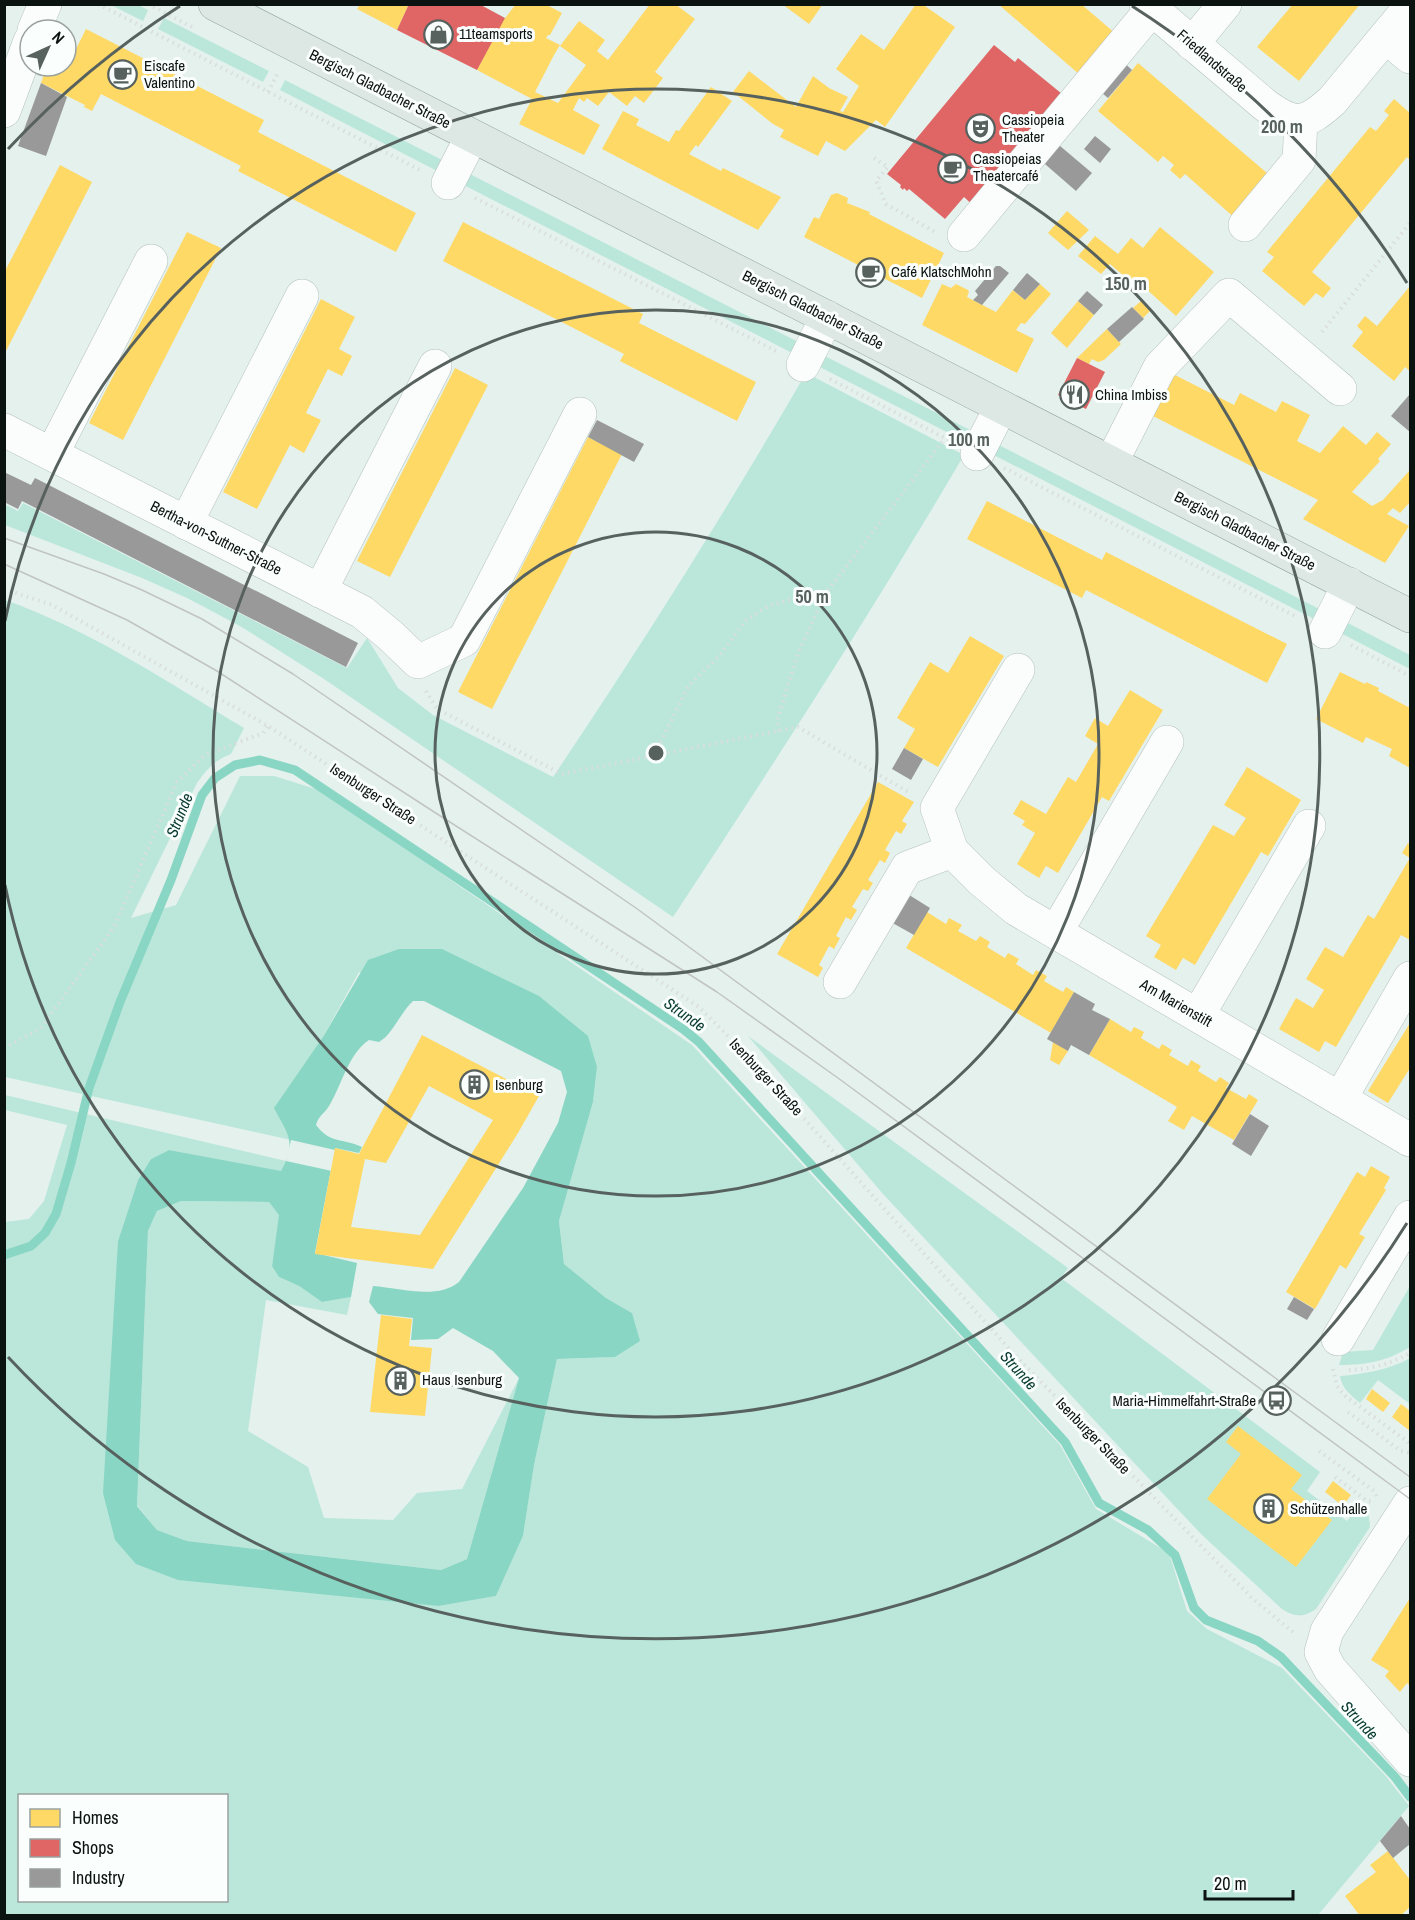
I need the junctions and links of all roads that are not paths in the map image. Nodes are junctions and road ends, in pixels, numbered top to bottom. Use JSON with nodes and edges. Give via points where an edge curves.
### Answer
{"nodes":[{"id":1,"x":45,"y":4,"type":"edge"},
{"id":2,"x":1225,"y":4,"type":"edge"},
{"id":3,"x":1149,"y":7,"type":"edge"},
{"id":4,"x":1410,"y":7,"type":"edge"},
{"id":5,"x":236,"y":9,"type":"edge"},
{"id":6,"x":39,"y":18,"type":"edge"},
{"id":7,"x":1386,"y":37,"type":"junction"},
{"id":8,"x":1192,"y":44,"type":"junction"},
{"id":9,"x":1410,"y":57,"type":"edge"},
{"id":10,"x":18,"y":73,"type":"edge"},
{"id":11,"x":4,"y":111,"type":"edge"},
{"id":12,"x":1301,"y":121,"type":"junction"},
{"id":13,"x":472,"y":136,"type":"junction"},
{"id":14,"x":448,"y":183,"type":"road end"},
{"id":15,"x":1245,"y":225,"type":"dead end"},
{"id":16,"x":964,"y":235,"type":"road end"},
{"id":17,"x":151,"y":261,"type":"dead end"},
{"id":18,"x":302,"y":296,"type":"dead end"},
{"id":19,"x":827,"y":317,"type":"junction"},
{"id":20,"x":803,"y":365,"type":"road end"},
{"id":21,"x":435,"y":366,"type":"dead end"},
{"id":22,"x":1341,"y":389,"type":"dead end"},
{"id":23,"x":1001,"y":407,"type":"junction"},
{"id":24,"x":580,"y":414,"type":"dead end"},
{"id":25,"x":4,"y":430,"type":"edge"},
{"id":26,"x":52,"y":454,"type":"junction"},
{"id":27,"x":977,"y":454,"type":"road end"},
{"id":28,"x":1111,"y":463,"type":"junction"},
{"id":29,"x":186,"y":523,"type":"junction"},
{"id":30,"x":1349,"y":584,"type":"junction"},
{"id":31,"x":320,"y":591,"type":"junction"},
{"id":32,"x":1410,"y":616,"type":"edge"},
{"id":33,"x":1324,"y":632,"type":"road end"},
{"id":34,"x":1018,"y":670,"type":"dead end"},
{"id":35,"x":1167,"y":742,"type":"dead end"},
{"id":36,"x":1309,"y":826,"type":"dead end"},
{"id":37,"x":952,"y":851,"type":"junction"},
{"id":38,"x":1056,"y":932,"type":"junction"},
{"id":39,"x":1410,"y":978,"type":"edge"},
{"id":40,"x":840,"y":982,"type":"dead end"},
{"id":41,"x":1198,"y":1015,"type":"junction"},
{"id":42,"x":1340,"y":1099,"type":"junction"},
{"id":43,"x":1410,"y":1140,"type":"edge"},
{"id":44,"x":1410,"y":1217,"type":"edge"},
{"id":45,"x":1338,"y":1339,"type":"road end"},
{"id":46,"x":1410,"y":1503,"type":"edge"},
{"id":47,"x":1410,"y":1760,"type":"edge"}],
"edges":[{"from":1,"to":6,"type":"street"},
{"from":2,"to":8,"type":"street"},
{"from":3,"to":8,"type":"street","name":"Friedlandstraße"},
{"from":3,"to":16,"type":"street"},
{"from":4,"to":7,"type":"street"},
{"from":5,"to":13,"type":"main road","name":"Bergisch Gladbacher Straße"},
{"from":7,"to":9,"type":"street"},
{"from":7,"to":12,"type":"street","via":[[1332,101]]},
{"from":8,"to":12,"type":"street","name":"Friedlandstraße","via":[[1281,117]]},
{"from":10,"to":11,"type":"street"},
{"from":12,"to":15,"type":"street","via":[[1299,160]]},
{"from":13,"to":14,"type":"street"},
{"from":13,"to":19,"type":"main road","name":"Bergisch Gladbacher Straße"},
{"from":17,"to":26,"type":"street"},
{"from":18,"to":29,"type":"street"},
{"from":19,"to":20,"type":"street"},
{"from":19,"to":23,"type":"main road","name":"Bergisch Gladbacher Straße"},
{"from":21,"to":31,"type":"street"},
{"from":22,"to":28,"type":"street","via":[[1229,295],[1160,368]]},
{"from":23,"to":27,"type":"street"},
{"from":23,"to":28,"type":"main road","name":"Bergisch Gladbacher Straße"},
{"from":24,"to":31,"type":"street","name":"Bertha-von-Suttner-Straße","via":[[464,640],[418,662],[362,612]]},
{"from":25,"to":26,"type":"street","name":"Bertha-von-Suttner-Straße"},
{"from":26,"to":29,"type":"street","name":"Bertha-von-Suttner-Straße"},
{"from":28,"to":30,"type":"main road","name":"Bergisch Gladbacher Straße"},
{"from":29,"to":31,"type":"street","name":"Bertha-von-Suttner-Straße"},
{"from":30,"to":32,"type":"main road","name":"Bergisch Gladbacher Straße"},
{"from":30,"to":33,"type":"street"},
{"from":34,"to":37,"type":"street","via":[[937,808]]},
{"from":35,"to":38,"type":"street"},
{"from":36,"to":41,"type":"street"},
{"from":37,"to":38,"type":"street","name":"Am Marienstift","via":[[1016,909]]},
{"from":37,"to":40,"type":"street","via":[[907,868]]},
{"from":38,"to":41,"type":"street","name":"Am Marienstift"},
{"from":39,"to":42,"type":"street"},
{"from":41,"to":42,"type":"street","name":"Am Marienstift"},
{"from":42,"to":43,"type":"street","name":"Am Marienstift"},
{"from":44,"to":45,"type":"street"},
{"from":46,"to":47,"type":"street","via":[[1327,1631],[1321,1652],[1330,1669]]}]}
